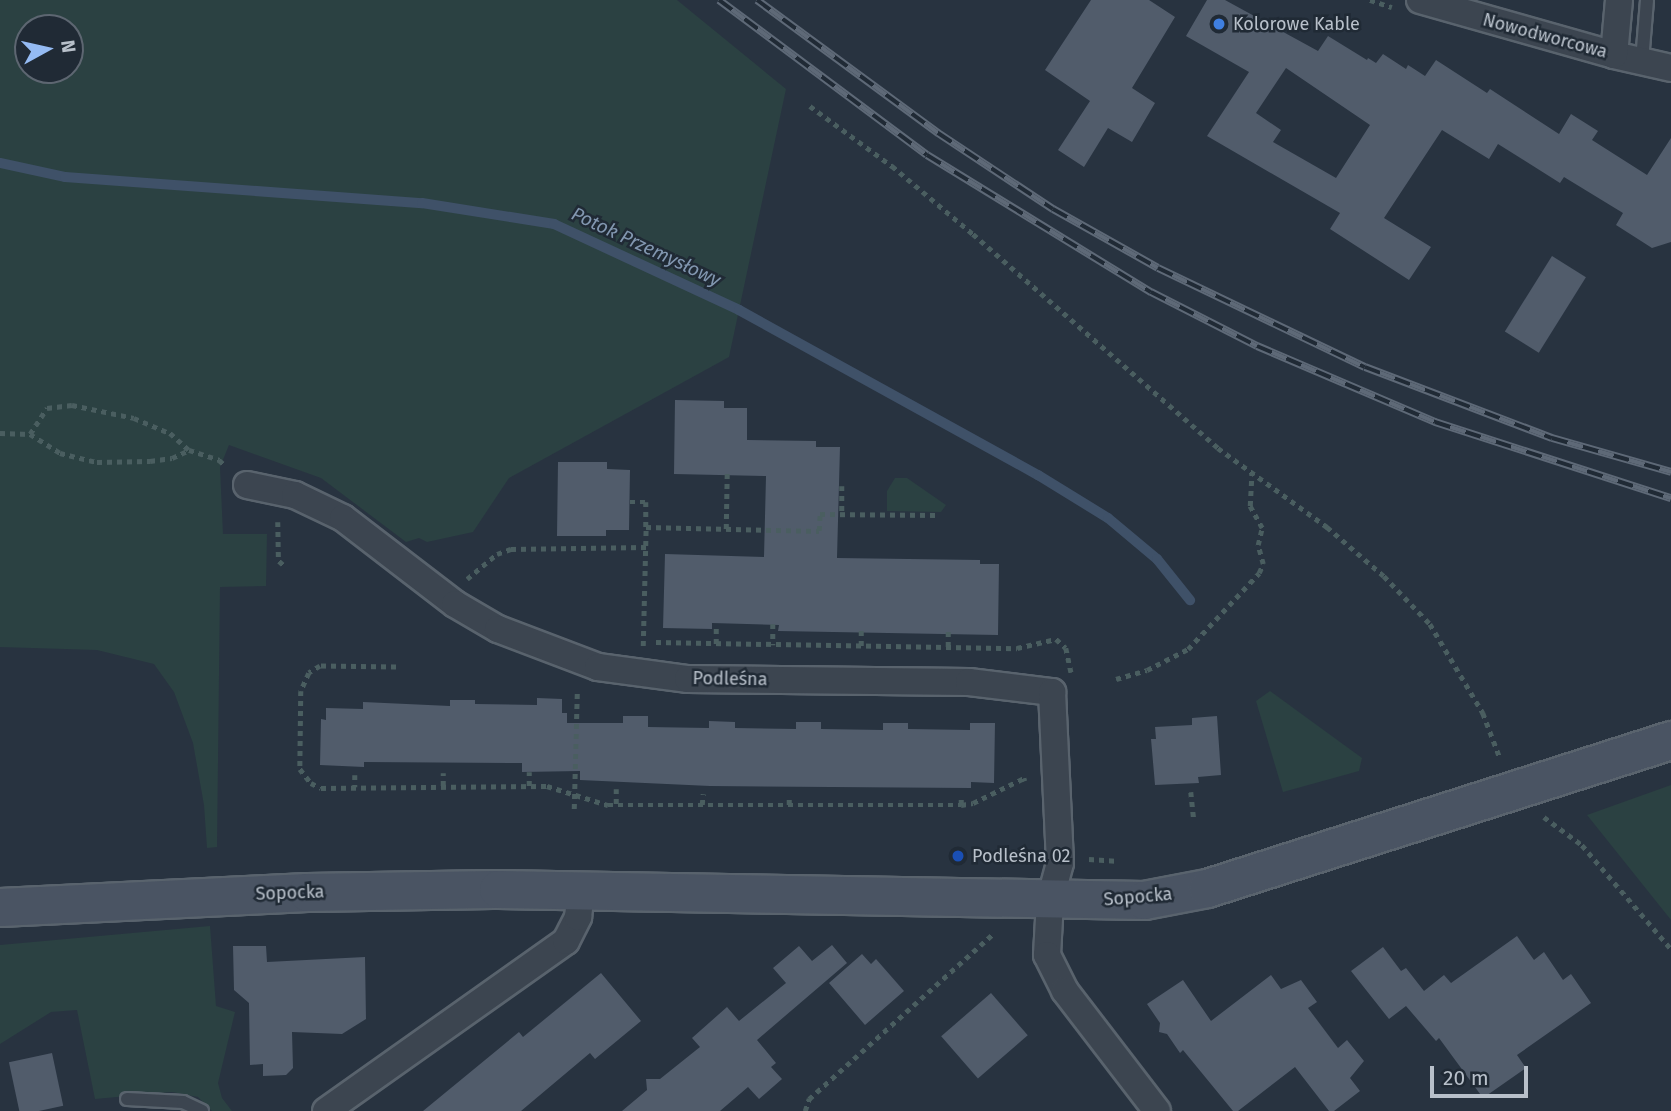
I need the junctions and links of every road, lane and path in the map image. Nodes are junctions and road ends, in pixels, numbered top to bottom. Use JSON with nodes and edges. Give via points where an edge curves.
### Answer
{"nodes":[{"id":1,"x":1420,"y":0,"type":"edge"},
{"id":2,"x":1619,"y":0,"type":"edge"},
{"id":3,"x":1647,"y":0,"type":"edge"},
{"id":4,"x":1614,"y":55,"type":"junction"},
{"id":5,"x":1642,"y":61,"type":"junction"},
{"id":6,"x":1671,"y":68,"type":"edge"},
{"id":7,"x":810,"y":106,"type":"dead end"},
{"id":8,"x":0,"y":433,"type":"edge"},
{"id":9,"x":30,"y":434,"type":"junction"},
{"id":10,"x":188,"y":450,"type":"junction"},
{"id":11,"x":727,"y":469,"type":"dead end"},
{"id":12,"x":1252,"y":473,"type":"junction"},
{"id":13,"x":247,"y":485,"type":"joint"},
{"id":14,"x":842,"y":486,"type":"dead end"},
{"id":15,"x":630,"y":502,"type":"dead end"},
{"id":16,"x":842,"y":514,"type":"junction"},
{"id":17,"x":938,"y":515,"type":"dead end"},
{"id":18,"x":646,"y":527,"type":"junction"},
{"id":19,"x":726,"y":529,"type":"junction"},
{"id":20,"x":279,"y":543,"type":"dead end"},
{"id":21,"x":646,"y":547,"type":"junction"},
{"id":22,"x":286,"y":567,"type":"dead end"},
{"id":23,"x":447,"y":597,"type":"junction"},
{"id":24,"x":716,"y":624,"type":"dead end"},
{"id":25,"x":773,"y":624,"type":"dead end"},
{"id":26,"x":861,"y":626,"type":"dead end"},
{"id":27,"x":948,"y":627,"type":"dead end"},
{"id":28,"x":643,"y":642,"type":"junction"},
{"id":29,"x":716,"y":644,"type":"junction"},
{"id":30,"x":773,"y":645,"type":"junction"},
{"id":31,"x":861,"y":646,"type":"junction"},
{"id":32,"x":578,"y":660,"type":"junction"},
{"id":33,"x":396,"y":667,"type":"dead end"},
{"id":34,"x":643,"y":675,"type":"junction"},
{"id":35,"x":1116,"y":679,"type":"dead end"},
{"id":36,"x":1671,"y":740,"type":"edge"},
{"id":37,"x":529,"y":772,"type":"dead end"},
{"id":38,"x":443,"y":773,"type":"dead end"},
{"id":39,"x":355,"y":775,"type":"dead end"},
{"id":40,"x":443,"y":786,"type":"junction"},
{"id":41,"x":529,"y":786,"type":"junction"},
{"id":42,"x":355,"y":788,"type":"junction"},
{"id":43,"x":616,"y":789,"type":"dead end"},
{"id":44,"x":1028,"y":791,"type":"dead end"},
{"id":45,"x":1513,"y":791,"type":"junction"},
{"id":46,"x":575,"y":792,"type":"junction"},
{"id":47,"x":1191,"y":792,"type":"dead end"},
{"id":48,"x":703,"y":794,"type":"dead end"},
{"id":49,"x":789,"y":795,"type":"dead end"},
{"id":50,"x":874,"y":796,"type":"dead end"},
{"id":51,"x":961,"y":796,"type":"dead end"},
{"id":52,"x":616,"y":804,"type":"junction"},
{"id":53,"x":702,"y":805,"type":"junction"},
{"id":54,"x":789,"y":805,"type":"junction"},
{"id":55,"x":873,"y":805,"type":"junction"},
{"id":56,"x":961,"y":806,"type":"junction"},
{"id":57,"x":574,"y":809,"type":"dead end"},
{"id":58,"x":1540,"y":814,"type":"dead end"},
{"id":59,"x":1194,"y":821,"type":"dead end"},
{"id":60,"x":581,"y":891,"type":"junction"},
{"id":61,"x":1050,"y":901,"type":"junction"},
{"id":62,"x":0,"y":907,"type":"edge"},
{"id":63,"x":1001,"y":927,"type":"dead end"},
{"id":64,"x":1671,"y":949,"type":"edge"},
{"id":65,"x":127,"y":1099,"type":"dead end"},
{"id":66,"x":202,"y":1111,"type":"edge"},
{"id":67,"x":326,"y":1111,"type":"edge"},
{"id":68,"x":805,"y":1111,"type":"edge"},
{"id":69,"x":1157,"y":1111,"type":"edge"}],
"edges":[{"from":1,"to":4,"type":"street","name":"Nowodworcowa"},
{"from":2,"to":4,"type":"street"},
{"from":3,"to":5,"type":"lane"},
{"from":4,"to":5,"type":"street","name":"Nowodworcowa"},
{"from":5,"to":6,"type":"street","name":"Nowodworcowa"},
{"from":7,"to":12,"type":"path","via":[[902,175],[1217,448]]},
{"from":8,"to":9,"type":"path"},
{"from":9,"to":10,"type":"path","via":[[60,453],[97,461],[150,461]]},
{"from":9,"to":10,"type":"path","via":[[47,408],[72,405],[134,418],[170,433]]},
{"from":10,"to":13,"type":"path","via":[[219,460]]},
{"from":11,"to":19,"type":"path"},
{"from":12,"to":35,"type":"path","via":[[1250,506],[1262,528],[1259,573],[1188,649],[1147,670]]},
{"from":12,"to":45,"type":"path","via":[[1327,527],[1430,624],[1483,713]]},
{"from":13,"to":23,"type":"street","name":"Podleśna","via":[[295,495],[343,518]]},
{"from":14,"to":16,"type":"path"},
{"from":15,"to":18,"type":"path","via":[[646,502]]},
{"from":16,"to":17,"type":"path"},
{"from":16,"to":19,"type":"path","via":[[820,512],[819,531]]},
{"from":18,"to":19,"type":"path"},
{"from":18,"to":21,"type":"path"},
{"from":20,"to":22,"type":"path","via":[[279,561]]},
{"from":21,"to":23,"type":"path","via":[[511,550],[486,562]]},
{"from":21,"to":28,"type":"path"},
{"from":23,"to":32,"type":"street","name":"Podleśna","via":[[498,629]]},
{"from":24,"to":29,"type":"path"},
{"from":25,"to":30,"type":"path"},
{"from":26,"to":31,"type":"path"},
{"from":27,"to":31,"type":"path","via":[[946,647]]},
{"from":28,"to":29,"type":"path"},
{"from":28,"to":34,"type":"path"},
{"from":29,"to":30,"type":"path"},
{"from":30,"to":31,"type":"path"},
{"from":32,"to":34,"type":"street","name":"Podleśna"},
{"from":32,"to":46,"type":"path"},
{"from":33,"to":42,"type":"path","via":[[320,666],[304,681],[300,769],[304,778],[321,788]]},
{"from":34,"to":61,"type":"street","name":"Podleśna","via":[[970,682],[1052,692],[1060,863]]},
{"from":36,"to":45,"type":"main road","name":"Sopocka"},
{"from":37,"to":41,"type":"path"},
{"from":38,"to":40,"type":"path"},
{"from":39,"to":42,"type":"path"},
{"from":40,"to":41,"type":"path"},
{"from":40,"to":42,"type":"path"},
{"from":41,"to":46,"type":"path"},
{"from":43,"to":52,"type":"path"},
{"from":44,"to":56,"type":"path","via":[[1024,778]]},
{"from":45,"to":61,"type":"main road","name":"Sopocka","via":[[1207,888],[1144,900]]},
{"from":46,"to":52,"type":"path"},
{"from":46,"to":57,"type":"path"},
{"from":47,"to":59,"type":"path"},
{"from":48,"to":53,"type":"path"},
{"from":49,"to":54,"type":"path"},
{"from":50,"to":55,"type":"path"},
{"from":51,"to":56,"type":"path"},
{"from":52,"to":53,"type":"path"},
{"from":53,"to":54,"type":"path"},
{"from":54,"to":55,"type":"path"},
{"from":55,"to":56,"type":"path"},
{"from":58,"to":64,"type":"path","via":[[1582,845]]},
{"from":60,"to":61,"type":"main road","name":"Sopocka"},
{"from":60,"to":62,"type":"main road","name":"Sopocka","via":[[307,892]]},
{"from":60,"to":67,"type":"street","via":[[578,918],[566,941]]},
{"from":61,"to":69,"type":"street","via":[[1047,955],[1056,975]]},
{"from":63,"to":68,"type":"path","via":[[809,1099]]},
{"from":65,"to":66,"type":"lane","via":[[183,1102]]}]}
